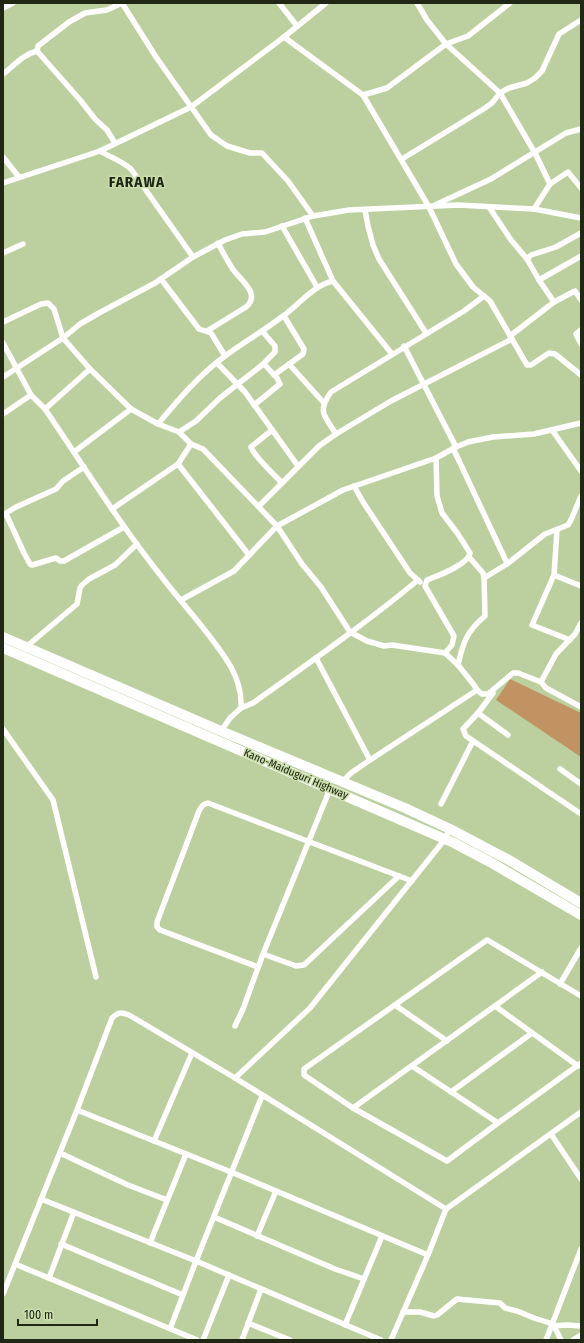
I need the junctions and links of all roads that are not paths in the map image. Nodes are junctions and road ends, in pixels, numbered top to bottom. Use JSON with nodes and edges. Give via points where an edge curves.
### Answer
{"nodes":[{"id":1,"x":13,"y":3,"type":"edge"},
{"id":2,"x":123,"y":3,"type":"edge"},
{"id":3,"x":279,"y":3,"type":"edge"},
{"id":4,"x":326,"y":3,"type":"edge"},
{"id":5,"x":417,"y":3,"type":"edge"},
{"id":6,"x":510,"y":3,"type":"edge"},
{"id":7,"x":3,"y":8,"type":"edge"},
{"id":8,"x":581,"y":20,"type":"edge"},
{"id":9,"x":297,"y":26,"type":"junction"},
{"id":10,"x":284,"y":37,"type":"junction"},
{"id":11,"x":446,"y":44,"type":"junction"},
{"id":12,"x":37,"y":51,"type":"junction"},
{"id":13,"x":3,"y":74,"type":"edge"},
{"id":14,"x":500,"y":93,"type":"junction"},
{"id":15,"x":363,"y":95,"type":"junction"},
{"id":16,"x":191,"y":107,"type":"junction"},
{"id":17,"x":581,"y":129,"type":"edge"},
{"id":18,"x":115,"y":143,"type":"junction"},
{"id":19,"x":100,"y":151,"type":"junction"},
{"id":20,"x":535,"y":152,"type":"junction"},
{"id":21,"x":3,"y":157,"type":"edge"},
{"id":22,"x":402,"y":159,"type":"junction"},
{"id":23,"x":18,"y":177,"type":"junction"},
{"id":24,"x":3,"y":183,"type":"edge"},
{"id":25,"x":550,"y":184,"type":"junction"},
{"id":26,"x":581,"y":188,"type":"edge"},
{"id":27,"x":429,"y":207,"type":"junction"},
{"id":28,"x":489,"y":207,"type":"junction"},
{"id":29,"x":534,"y":209,"type":"junction"},
{"id":30,"x":365,"y":210,"type":"junction"},
{"id":31,"x":313,"y":216,"type":"junction"},
{"id":32,"x":305,"y":218,"type":"junction"},
{"id":33,"x":581,"y":218,"type":"edge"},
{"id":34,"x":282,"y":226,"type":"junction"},
{"id":35,"x":581,"y":233,"type":"edge"},
{"id":36,"x":218,"y":243,"type":"junction"},
{"id":37,"x":23,"y":244,"type":"dead end"},
{"id":38,"x":3,"y":253,"type":"edge"},
{"id":39,"x":581,"y":256,"type":"edge"},
{"id":40,"x":193,"y":257,"type":"junction"},
{"id":41,"x":528,"y":259,"type":"junction"},
{"id":42,"x":161,"y":279,"type":"junction"},
{"id":43,"x":539,"y":280,"type":"junction"},
{"id":44,"x":333,"y":281,"type":"junction"},
{"id":45,"x":317,"y":287,"type":"junction"},
{"id":46,"x":484,"y":296,"type":"junction"},
{"id":47,"x":581,"y":300,"type":"edge"},
{"id":48,"x":554,"y":302,"type":"junction"},
{"id":49,"x":284,"y":316,"type":"junction"},
{"id":50,"x":3,"y":322,"type":"edge"},
{"id":51,"x":262,"y":330,"type":"junction"},
{"id":52,"x":581,"y":330,"type":"edge"},
{"id":53,"x":207,"y":331,"type":"junction"},
{"id":54,"x":426,"y":334,"type":"junction"},
{"id":55,"x":511,"y":337,"type":"junction"},
{"id":56,"x":63,"y":338,"type":"junction"},
{"id":57,"x":3,"y":343,"type":"edge"},
{"id":58,"x":581,"y":344,"type":"edge"},
{"id":59,"x":404,"y":346,"type":"junction"},
{"id":60,"x":392,"y":354,"type":"junction"},
{"id":61,"x":225,"y":356,"type":"junction"},
{"id":62,"x":217,"y":363,"type":"junction"},
{"id":63,"x":264,"y":364,"type":"junction"},
{"id":64,"x":289,"y":364,"type":"junction"},
{"id":65,"x":17,"y":368,"type":"junction"},
{"id":66,"x":90,"y":369,"type":"junction"},
{"id":67,"x":274,"y":375,"type":"junction"},
{"id":68,"x":581,"y":375,"type":"edge"},
{"id":69,"x":3,"y":377,"type":"edge"},
{"id":70,"x":424,"y":384,"type":"junction"},
{"id":71,"x":237,"y":385,"type":"junction"},
{"id":72,"x":32,"y":395,"type":"junction"},
{"id":73,"x":324,"y":403,"type":"junction"},
{"id":74,"x":254,"y":405,"type":"junction"},
{"id":75,"x":45,"y":409,"type":"junction"},
{"id":76,"x":131,"y":409,"type":"junction"},
{"id":77,"x":3,"y":414,"type":"edge"},
{"id":78,"x":581,"y":423,"type":"edge"},
{"id":79,"x":158,"y":424,"type":"junction"},
{"id":80,"x":272,"y":430,"type":"junction"},
{"id":81,"x":552,"y":430,"type":"junction"},
{"id":82,"x":179,"y":432,"type":"junction"},
{"id":83,"x":336,"y":434,"type":"junction"},
{"id":84,"x":191,"y":444,"type":"junction"},
{"id":85,"x":454,"y":447,"type":"junction"},
{"id":86,"x":74,"y":452,"type":"junction"},
{"id":87,"x":436,"y":458,"type":"junction"},
{"id":88,"x":178,"y":464,"type":"junction"},
{"id":89,"x":298,"y":466,"type":"junction"},
{"id":90,"x":84,"y":467,"type":"junction"},
{"id":91,"x":581,"y":470,"type":"edge"},
{"id":92,"x":282,"y":483,"type":"junction"},
{"id":93,"x":354,"y":486,"type":"junction"},
{"id":94,"x":581,"y":496,"type":"edge"},
{"id":95,"x":259,"y":506,"type":"junction"},
{"id":96,"x":112,"y":509,"type":"junction"},
{"id":97,"x":4,"y":514,"type":"edge"},
{"id":98,"x":277,"y":526,"type":"junction"},
{"id":99,"x":124,"y":527,"type":"junction"},
{"id":100,"x":557,"y":530,"type":"junction"},
{"id":101,"x":137,"y":544,"type":"junction"},
{"id":102,"x":249,"y":555,"type":"junction"},
{"id":103,"x":469,"y":557,"type":"junction"},
{"id":104,"x":507,"y":564,"type":"junction"},
{"id":105,"x":554,"y":575,"type":"junction"},
{"id":106,"x":484,"y":578,"type":"junction"},
{"id":107,"x":418,"y":580,"type":"junction"},
{"id":108,"x":425,"y":586,"type":"junction"},
{"id":109,"x":581,"y":586,"type":"edge"},
{"id":110,"x":181,"y":600,"type":"junction"},
{"id":111,"x":581,"y":623,"type":"edge"},
{"id":112,"x":350,"y":632,"type":"junction"},
{"id":113,"x":3,"y":637,"type":"edge"},
{"id":114,"x":570,"y":640,"type":"junction"},
{"id":115,"x":26,"y":646,"type":"junction"},
{"id":116,"x":3,"y":648,"type":"edge"},
{"id":117,"x":445,"y":653,"type":"junction"},
{"id":118,"x":316,"y":658,"type":"junction"},
{"id":119,"x":458,"y":665,"type":"junction"},
{"id":120,"x":541,"y":682,"type":"junction"},
{"id":121,"x":497,"y":688,"type":"junction"},
{"id":122,"x":477,"y":690,"type":"junction"},
{"id":123,"x":581,"y":707,"type":"edge"},
{"id":124,"x":241,"y":708,"type":"junction"},
{"id":125,"x":478,"y":713,"type":"junction"},
{"id":126,"x":3,"y":729,"type":"edge"},
{"id":127,"x":221,"y":731,"type":"junction"},
{"id":128,"x":508,"y":735,"type":"dead end"},
{"id":129,"x":473,"y":741,"type":"junction"},
{"id":130,"x":370,"y":760,"type":"junction"},
{"id":131,"x":560,"y":769,"type":"dead end"},
{"id":132,"x":342,"y":782,"type":"junction"},
{"id":133,"x":581,"y":784,"type":"edge"},
{"id":134,"x":330,"y":789,"type":"junction"},
{"id":135,"x":441,"y":804,"type":"dead end"},
{"id":136,"x":581,"y":814,"type":"edge"},
{"id":137,"x":448,"y":834,"type":"junction"},
{"id":138,"x":309,"y":841,"type":"junction"},
{"id":139,"x":399,"y":876,"type":"junction"},
{"id":140,"x":412,"y":881,"type":"junction"},
{"id":141,"x":581,"y":903,"type":"edge"},
{"id":142,"x":581,"y":915,"type":"edge"},
{"id":143,"x":581,"y":948,"type":"edge"},
{"id":144,"x":263,"y":954,"type":"junction"},
{"id":145,"x":258,"y":967,"type":"junction"},
{"id":146,"x":542,"y":972,"type":"junction"},
{"id":147,"x":96,"y":977,"type":"dead end"},
{"id":148,"x":560,"y":984,"type":"junction"},
{"id":149,"x":581,"y":996,"type":"edge"},
{"id":150,"x":395,"y":1005,"type":"junction"},
{"id":151,"x":495,"y":1006,"type":"junction"},
{"id":152,"x":235,"y":1026,"type":"dead end"},
{"id":153,"x":532,"y":1033,"type":"junction"},
{"id":154,"x":447,"y":1040,"type":"junction"},
{"id":155,"x":192,"y":1053,"type":"junction"},
{"id":156,"x":580,"y":1064,"type":"edge"},
{"id":157,"x":412,"y":1066,"type":"junction"},
{"id":158,"x":235,"y":1078,"type":"junction"},
{"id":159,"x":451,"y":1092,"type":"junction"},
{"id":160,"x":262,"y":1096,"type":"junction"},
{"id":161,"x":353,"y":1108,"type":"junction"},
{"id":162,"x":77,"y":1110,"type":"junction"},
{"id":163,"x":581,"y":1113,"type":"edge"},
{"id":164,"x":498,"y":1124,"type":"junction"},
{"id":165,"x":551,"y":1134,"type":"junction"},
{"id":166,"x":154,"y":1141,"type":"junction"},
{"id":167,"x":60,"y":1153,"type":"junction"},
{"id":168,"x":186,"y":1154,"type":"junction"},
{"id":169,"x":231,"y":1172,"type":"junction"},
{"id":170,"x":581,"y":1179,"type":"edge"},
{"id":171,"x":276,"y":1191,"type":"junction"},
{"id":172,"x":41,"y":1199,"type":"junction"},
{"id":173,"x":167,"y":1200,"type":"junction"},
{"id":174,"x":446,"y":1209,"type":"junction"},
{"id":175,"x":74,"y":1212,"type":"junction"},
{"id":176,"x":214,"y":1217,"type":"junction"},
{"id":177,"x":257,"y":1236,"type":"junction"},
{"id":178,"x":382,"y":1236,"type":"junction"},
{"id":179,"x":150,"y":1243,"type":"junction"},
{"id":180,"x":61,"y":1244,"type":"junction"},
{"id":181,"x":581,"y":1249,"type":"edge"},
{"id":182,"x":428,"y":1255,"type":"junction"},
{"id":183,"x":196,"y":1261,"type":"junction"},
{"id":184,"x":15,"y":1264,"type":"junction"},
{"id":185,"x":229,"y":1275,"type":"junction"},
{"id":186,"x":48,"y":1278,"type":"junction"},
{"id":187,"x":364,"y":1279,"type":"junction"},
{"id":188,"x":261,"y":1289,"type":"junction"},
{"id":189,"x":3,"y":1294,"type":"edge"},
{"id":190,"x":184,"y":1295,"type":"junction"},
{"id":191,"x":403,"y":1312,"type":"junction"},
{"id":192,"x":248,"y":1323,"type":"junction"},
{"id":193,"x":345,"y":1325,"type":"junction"},
{"id":194,"x":553,"y":1325,"type":"junction"},
{"id":195,"x":581,"y":1326,"type":"edge"},
{"id":196,"x":170,"y":1329,"type":"junction"},
{"id":197,"x":581,"y":1335,"type":"edge"},
{"id":198,"x":197,"y":1340,"type":"edge"},
{"id":199,"x":203,"y":1340,"type":"edge"},
{"id":200,"x":242,"y":1340,"type":"edge"},
{"id":201,"x":290,"y":1340,"type":"edge"},
{"id":202,"x":381,"y":1340,"type":"edge"},
{"id":203,"x":391,"y":1340,"type":"edge"},
{"id":204,"x":546,"y":1340,"type":"edge"},
{"id":205,"x":561,"y":1340,"type":"edge"},
{"id":206,"x":573,"y":1340,"type":"edge"}],
"edges":[{"from":1,"to":7,"type":"street"},
{"from":2,"to":12,"type":"street","via":[[107,10],[85,13],[38,46]]},
{"from":2,"to":16,"type":"street"},
{"from":3,"to":9,"type":"street"},
{"from":4,"to":9,"type":"street"},
{"from":5,"to":11,"type":"street"},
{"from":6,"to":11,"type":"street","via":[[468,36]]},
{"from":8,"to":14,"type":"street","via":[[559,34],[542,71],[535,78]]},
{"from":9,"to":10,"type":"street"},
{"from":10,"to":15,"type":"street"},
{"from":10,"to":16,"type":"street"},
{"from":11,"to":14,"type":"street"},
{"from":11,"to":15,"type":"street","via":[[387,88]]},
{"from":12,"to":13,"type":"street","via":[[18,60]]},
{"from":12,"to":18,"type":"street","via":[[107,130]]},
{"from":14,"to":20,"type":"street"},
{"from":14,"to":22,"type":"street","via":[[482,110]]},
{"from":15,"to":22,"type":"street"},
{"from":16,"to":18,"type":"street"},
{"from":16,"to":31,"type":"street","via":[[211,135],[227,146],[250,154],[262,153],[288,181]]},
{"from":17,"to":20,"type":"street","via":[[566,133]]},
{"from":18,"to":19,"type":"street"},
{"from":19,"to":23,"type":"street"},
{"from":19,"to":40,"type":"street","via":[[131,169]]},
{"from":20,"to":25,"type":"street"},
{"from":20,"to":27,"type":"street","via":[[491,179]]},
{"from":21,"to":23,"type":"street"},
{"from":22,"to":27,"type":"street"},
{"from":23,"to":24,"type":"street"},
{"from":25,"to":26,"type":"street","via":[[568,172]]},
{"from":25,"to":29,"type":"street"},
{"from":27,"to":28,"type":"street"},
{"from":27,"to":30,"type":"street"},
{"from":27,"to":46,"type":"street","via":[[456,264],[473,287]]},
{"from":28,"to":29,"type":"street"},
{"from":28,"to":41,"type":"street","via":[[511,240]]},
{"from":29,"to":33,"type":"street"},
{"from":30,"to":31,"type":"street"},
{"from":30,"to":54,"type":"street","via":[[379,259]]},
{"from":31,"to":32,"type":"street"},
{"from":32,"to":34,"type":"street"},
{"from":32,"to":44,"type":"street"},
{"from":34,"to":36,"type":"street","via":[[265,232],[242,234]]},
{"from":34,"to":45,"type":"street"},
{"from":35,"to":41,"type":"street"},
{"from":36,"to":40,"type":"street"},
{"from":36,"to":53,"type":"street","via":[[232,269],[247,286],[252,297],[246,306]]},
{"from":37,"to":38,"type":"street"},
{"from":39,"to":43,"type":"street"},
{"from":40,"to":42,"type":"street"},
{"from":41,"to":43,"type":"street"},
{"from":42,"to":53,"type":"street","via":[[199,329]]},
{"from":42,"to":56,"type":"street","via":[[80,324]]},
{"from":43,"to":48,"type":"street"},
{"from":44,"to":45,"type":"street"},
{"from":44,"to":60,"type":"street"},
{"from":45,"to":49,"type":"street"},
{"from":46,"to":54,"type":"street"},
{"from":46,"to":55,"type":"street","via":[[490,301]]},
{"from":47,"to":48,"type":"street","via":[[575,291]]},
{"from":48,"to":55,"type":"street"},
{"from":49,"to":51,"type":"street"},
{"from":49,"to":64,"type":"street","via":[[304,350],[303,354]]},
{"from":50,"to":56,"type":"street","via":[[48,303],[54,309]]},
{"from":51,"to":61,"type":"street"},
{"from":51,"to":63,"type":"street","via":[[275,346],[275,352]]},
{"from":52,"to":58,"type":"street","via":[[576,334]]},
{"from":53,"to":61,"type":"street","via":[[211,333]]},
{"from":54,"to":59,"type":"street"},
{"from":55,"to":68,"type":"street","via":[[527,365],[549,353],[555,354]]},
{"from":55,"to":70,"type":"street"},
{"from":56,"to":65,"type":"street"},
{"from":56,"to":66,"type":"street"},
{"from":57,"to":65,"type":"street"},
{"from":59,"to":60,"type":"street"},
{"from":59,"to":70,"type":"street"},
{"from":60,"to":73,"type":"street","via":[[331,392]]},
{"from":61,"to":62,"type":"street"},
{"from":62,"to":71,"type":"street"},
{"from":62,"to":79,"type":"street","via":[[179,399]]},
{"from":63,"to":67,"type":"street"},
{"from":63,"to":71,"type":"street"},
{"from":64,"to":67,"type":"street"},
{"from":64,"to":73,"type":"street"},
{"from":65,"to":69,"type":"street"},
{"from":65,"to":72,"type":"street"},
{"from":66,"to":75,"type":"street"},
{"from":66,"to":76,"type":"street"},
{"from":67,"to":74,"type":"street","via":[[280,384]]},
{"from":70,"to":83,"type":"street"},
{"from":70,"to":85,"type":"street"},
{"from":71,"to":74,"type":"street"},
{"from":71,"to":82,"type":"street","via":[[196,421]]},
{"from":72,"to":75,"type":"street"},
{"from":72,"to":77,"type":"street"},
{"from":73,"to":83,"type":"street","via":[[323,415]]},
{"from":74,"to":80,"type":"street"},
{"from":75,"to":86,"type":"street"},
{"from":76,"to":79,"type":"street"},
{"from":76,"to":86,"type":"street"},
{"from":78,"to":81,"type":"street"},
{"from":79,"to":82,"type":"street"},
{"from":80,"to":89,"type":"street"},
{"from":80,"to":92,"type":"street","via":[[251,447]]},
{"from":81,"to":85,"type":"street","via":[[493,437]]},
{"from":81,"to":91,"type":"street"},
{"from":82,"to":84,"type":"street"},
{"from":83,"to":89,"type":"street"},
{"from":84,"to":88,"type":"street"},
{"from":84,"to":95,"type":"street","via":[[202,449]]},
{"from":85,"to":87,"type":"street"},
{"from":85,"to":104,"type":"street"},
{"from":86,"to":90,"type":"street"},
{"from":87,"to":93,"type":"street"},
{"from":87,"to":103,"type":"street","via":[[437,496],[442,513],[470,553]]},
{"from":88,"to":96,"type":"street"},
{"from":88,"to":102,"type":"street"},
{"from":89,"to":92,"type":"street"},
{"from":90,"to":96,"type":"street"},
{"from":90,"to":97,"type":"street","via":[[56,489]]},
{"from":92,"to":95,"type":"street"},
{"from":93,"to":98,"type":"street"},
{"from":93,"to":107,"type":"street","via":[[399,557]]},
{"from":94,"to":100,"type":"street","via":[[572,520]]},
{"from":95,"to":98,"type":"street"},
{"from":96,"to":99,"type":"street"},
{"from":97,"to":99,"type":"street","via":[[32,565],[56,558],[60,562],[64,561]]},
{"from":98,"to":102,"type":"street"},
{"from":98,"to":112,"type":"street","via":[[302,564],[321,586]]},
{"from":99,"to":101,"type":"street"},
{"from":100,"to":104,"type":"street","via":[[545,534]]},
{"from":100,"to":105,"type":"street"},
{"from":101,"to":110,"type":"street"},
{"from":101,"to":115,"type":"street","via":[[115,565],[82,585],[78,604]]},
{"from":102,"to":110,"type":"street","via":[[234,571]]},
{"from":103,"to":106,"type":"street","via":[[483,573]]},
{"from":103,"to":108,"type":"street","via":[[451,570],[427,580]]},
{"from":104,"to":106,"type":"street"},
{"from":105,"to":109,"type":"street"},
{"from":105,"to":114,"type":"street","via":[[532,625]]},
{"from":106,"to":119,"type":"street","via":[[485,616],[470,631],[461,650]]},
{"from":107,"to":108,"type":"street"},
{"from":107,"to":112,"type":"street"},
{"from":108,"to":117,"type":"street","via":[[454,636],[452,645]]},
{"from":110,"to":124,"type":"street","via":[[230,666],[241,695]]},
{"from":111,"to":114,"type":"street"},
{"from":112,"to":117,"type":"street","via":[[384,646]]},
{"from":112,"to":118,"type":"street"},
{"from":113,"to":115,"type":"highway","name":"Kano-Maiduguri Highway"},
{"from":114,"to":120,"type":"street","via":[[556,654]]},
{"from":115,"to":127,"type":"highway","name":"Kano-Maiduguri Highway"},
{"from":116,"to":134,"type":"highway","name":"Kano-Maiduguri Highway"},
{"from":117,"to":119,"type":"street"},
{"from":118,"to":124,"type":"street","via":[[253,703]]},
{"from":118,"to":130,"type":"street"},
{"from":119,"to":122,"type":"street"},
{"from":120,"to":121,"type":"street","via":[[513,673]]},
{"from":120,"to":123,"type":"street","via":[[546,688]]},
{"from":121,"to":122,"type":"street","via":[[488,694],[482,694]]},
{"from":121,"to":125,"type":"street"},
{"from":122,"to":130,"type":"street"},
{"from":124,"to":127,"type":"street"},
{"from":125,"to":128,"type":"street"},
{"from":125,"to":129,"type":"street","via":[[463,729],[466,736]]},
{"from":126,"to":147,"type":"street","via":[[53,800]]},
{"from":127,"to":132,"type":"highway","name":"Kano-Maiduguri Highway"},
{"from":129,"to":135,"type":"street"},
{"from":129,"to":136,"type":"street"},
{"from":130,"to":132,"type":"street"},
{"from":131,"to":133,"type":"street"},
{"from":132,"to":137,"type":"highway","name":"Kano-Maiduguri Highway"},
{"from":134,"to":137,"type":"highway","name":"Kano-Maiduguri Highway"},
{"from":134,"to":138,"type":"street"},
{"from":137,"to":140,"type":"street"},
{"from":137,"to":141,"type":"highway","name":"Kano-Maiduguri Highway","via":[[509,860]]},
{"from":137,"to":142,"type":"highway","name":"Kano-Maiduguri Highway","via":[[490,862]]},
{"from":138,"to":139,"type":"street"},
{"from":138,"to":144,"type":"street"},
{"from":138,"to":145,"type":"street","via":[[208,803],[199,811],[157,927]]},
{"from":139,"to":140,"type":"street"},
{"from":139,"to":144,"type":"street","via":[[304,965],[296,966]]},
{"from":140,"to":158,"type":"street","via":[[310,1008]]},
{"from":143,"to":148,"type":"street"},
{"from":144,"to":145,"type":"street"},
{"from":145,"to":152,"type":"street"},
{"from":146,"to":148,"type":"street"},
{"from":146,"to":150,"type":"street","via":[[486,940]]},
{"from":146,"to":151,"type":"street"},
{"from":148,"to":149,"type":"street"},
{"from":150,"to":154,"type":"street"},
{"from":150,"to":161,"type":"street","via":[[304,1070],[304,1075]]},
{"from":151,"to":153,"type":"street"},
{"from":151,"to":154,"type":"street"},
{"from":153,"to":156,"type":"street"},
{"from":153,"to":159,"type":"street"},
{"from":154,"to":157,"type":"street"},
{"from":155,"to":158,"type":"street"},
{"from":155,"to":162,"type":"street","via":[[129,1015],[122,1012],[116,1014],[112,1018]]},
{"from":155,"to":166,"type":"street"},
{"from":156,"to":164,"type":"street"},
{"from":157,"to":159,"type":"street"},
{"from":157,"to":161,"type":"street"},
{"from":158,"to":160,"type":"street"},
{"from":159,"to":164,"type":"street"},
{"from":160,"to":169,"type":"street"},
{"from":160,"to":174,"type":"street"},
{"from":161,"to":164,"type":"street","via":[[444,1161]]},
{"from":162,"to":166,"type":"street"},
{"from":162,"to":167,"type":"street"},
{"from":163,"to":165,"type":"street"},
{"from":165,"to":170,"type":"street"},
{"from":165,"to":174,"type":"street"},
{"from":166,"to":168,"type":"street"},
{"from":167,"to":172,"type":"street"},
{"from":167,"to":173,"type":"street"},
{"from":168,"to":169,"type":"street"},
{"from":168,"to":173,"type":"street"},
{"from":169,"to":171,"type":"street"},
{"from":169,"to":176,"type":"street"},
{"from":171,"to":177,"type":"street"},
{"from":171,"to":178,"type":"street"},
{"from":172,"to":175,"type":"street"},
{"from":172,"to":184,"type":"street"},
{"from":173,"to":179,"type":"street"},
{"from":174,"to":182,"type":"street"},
{"from":175,"to":179,"type":"street"},
{"from":175,"to":180,"type":"street"},
{"from":176,"to":177,"type":"street"},
{"from":176,"to":183,"type":"street"},
{"from":177,"to":187,"type":"street"},
{"from":178,"to":182,"type":"street"},
{"from":178,"to":187,"type":"street"},
{"from":179,"to":183,"type":"street"},
{"from":180,"to":186,"type":"street"},
{"from":180,"to":190,"type":"street"},
{"from":181,"to":194,"type":"street"},
{"from":182,"to":191,"type":"street"},
{"from":183,"to":185,"type":"street"},
{"from":183,"to":190,"type":"street"},
{"from":184,"to":186,"type":"street"},
{"from":184,"to":189,"type":"street"},
{"from":185,"to":188,"type":"street"},
{"from":185,"to":199,"type":"street"},
{"from":186,"to":196,"type":"street"},
{"from":187,"to":193,"type":"street"},
{"from":188,"to":192,"type":"street"},
{"from":188,"to":193,"type":"street"},
{"from":190,"to":196,"type":"street"},
{"from":191,"to":194,"type":"street","via":[[420,1312],[434,1316],[457,1300],[464,1299],[500,1303],[505,1308]]},
{"from":191,"to":203,"type":"street"},
{"from":192,"to":200,"type":"street"},
{"from":192,"to":201,"type":"street"},
{"from":193,"to":202,"type":"street"},
{"from":194,"to":195,"type":"street"},
{"from":194,"to":204,"type":"street"},
{"from":194,"to":205,"type":"street"},
{"from":196,"to":198,"type":"street"},
{"from":197,"to":206,"type":"street"}]}
